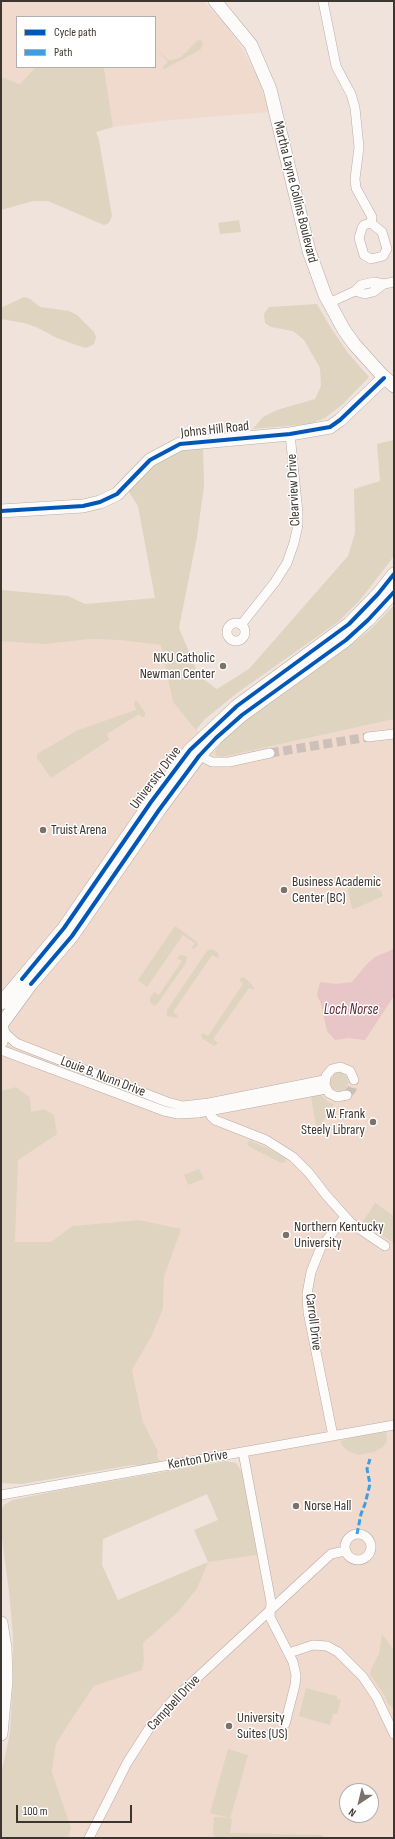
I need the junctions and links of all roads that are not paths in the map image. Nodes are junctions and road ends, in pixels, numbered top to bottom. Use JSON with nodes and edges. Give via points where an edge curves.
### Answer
{"nodes":[{"id":1,"x":215,"y":1,"type":"edge"},
{"id":2,"x":324,"y":1,"type":"edge"},
{"id":3,"x":371,"y":223,"type":"dead end"},
{"id":4,"x":394,"y":282,"type":"edge"},
{"id":5,"x":329,"y":303,"type":"junction"},
{"id":6,"x":389,"y":382,"type":"edge"},
{"id":7,"x":290,"y":434,"type":"junction"},
{"id":8,"x":1,"y":511,"type":"edge"},
{"id":9,"x":394,"y":574,"type":"edge"},
{"id":10,"x":394,"y":592,"type":"edge"},
{"id":11,"x":241,"y":626,"type":"dead end"},
{"id":12,"x":394,"y":734,"type":"edge"},
{"id":13,"x":368,"y":737,"type":"tunnel mouth"},
{"id":14,"x":194,"y":753,"type":"junction"},
{"id":15,"x":270,"y":753,"type":"tunnel mouth"},
{"id":16,"x":1,"y":1003,"type":"edge"},
{"id":17,"x":2,"y":1031,"type":"edge"},
{"id":18,"x":1,"y":1050,"type":"edge"},
{"id":19,"x":354,"y":1080,"type":"dead end"},
{"id":20,"x":325,"y":1085,"type":"junction"},
{"id":21,"x":347,"y":1095,"type":"dead end"},
{"id":22,"x":210,"y":1106,"type":"junction"},
{"id":23,"x":345,"y":1217,"type":"junction"},
{"id":24,"x":385,"y":1246,"type":"dead end"},
{"id":25,"x":394,"y":1425,"type":"edge"},
{"id":26,"x":333,"y":1436,"type":"junction"},
{"id":27,"x":243,"y":1452,"type":"junction"},
{"id":28,"x":1,"y":1495,"type":"edge"},
{"id":29,"x":345,"y":1550,"type":"dead end"},
{"id":30,"x":271,"y":1608,"type":"junction"},
{"id":31,"x":1,"y":1623,"type":"edge"},
{"id":32,"x":288,"y":1652,"type":"junction"},
{"id":33,"x":285,"y":1724,"type":"dead end"},
{"id":34,"x":1,"y":1734,"type":"edge"},
{"id":35,"x":394,"y":1734,"type":"edge"},
{"id":36,"x":89,"y":1838,"type":"edge"}],
"edges":[{"from":1,"to":5,"type":"street","name":"Martha Layne Collins Boulevard","via":[[251,45],[270,89],[308,251]]},
{"from":2,"to":3,"type":"street","via":[[336,66],[351,94],[355,108],[359,147],[356,188],[372,217]]},
{"from":4,"to":5,"type":"street","via":[[361,285],[355,291]]},
{"from":5,"to":6,"type":"street","name":"Martha Layne Collins Boulevard","via":[[354,344]]},
{"from":6,"to":7,"type":"street","name":"Johns Hill Road","via":[[330,427]]},
{"from":7,"to":8,"type":"street","name":"Johns Hill Road","via":[[180,444],[150,460],[117,494],[100,502],[83,506]]},
{"from":7,"to":11,"type":"street","name":"Clearview Drive","via":[[298,512],[294,543],[287,563],[275,582]]},
{"from":9,"to":14,"type":"street","name":"University Drive","via":[[349,624],[248,697],[209,731]]},
{"from":10,"to":14,"type":"street","name":"University Drive","via":[[346,640]]},
{"from":12,"to":13,"type":"street"},
{"from":14,"to":15,"type":"street","via":[[212,762],[230,762]]},
{"from":14,"to":16,"type":"street","name":"University Drive","via":[[151,802],[64,928]]},
{"from":14,"to":17,"type":"street","name":"University Drive","via":[[159,810],[72,936],[27,989]]},
{"from":17,"to":22,"type":"street","name":"Louie B. Nunn Drive","via":[[16,1044],[167,1102],[183,1106]]},
{"from":18,"to":22,"type":"street","name":"Louie B. Nunn Drive","via":[[164,1111],[178,1114],[198,1113]]},
{"from":19,"to":20,"type":"street","via":[[350,1072],[340,1067],[328,1072]]},
{"from":20,"to":21,"type":"street","via":[[337,1097]]},
{"from":20,"to":22,"type":"street","name":"Louie B. Nunn Drive"},
{"from":22,"to":23,"type":"street","via":[[211,1116],[215,1120],[266,1140],[293,1157]]},
{"from":23,"to":24,"type":"street","via":[[365,1234]]},
{"from":23,"to":26,"type":"street","name":"Carroll Drive","via":[[320,1247],[311,1272],[307,1294],[308,1312]]},
{"from":25,"to":26,"type":"street","name":"Kenton Drive"},
{"from":26,"to":27,"type":"street","name":"Kenton Drive"},
{"from":27,"to":28,"type":"street","name":"Kenton Drive"},
{"from":27,"to":30,"type":"street"},
{"from":29,"to":30,"type":"street","name":"Campbell Drive","via":[[331,1554]]},
{"from":30,"to":32,"type":"street","via":[[270,1617]]},
{"from":30,"to":36,"type":"street","name":"Campbell Drive","via":[[173,1700],[150,1726],[127,1763]]},
{"from":31,"to":34,"type":"street","via":[[6,1681]]},
{"from":32,"to":33,"type":"street","via":[[296,1674]]},
{"from":32,"to":35,"type":"street","via":[[313,1645],[327,1646],[338,1652],[377,1698]]}]}
